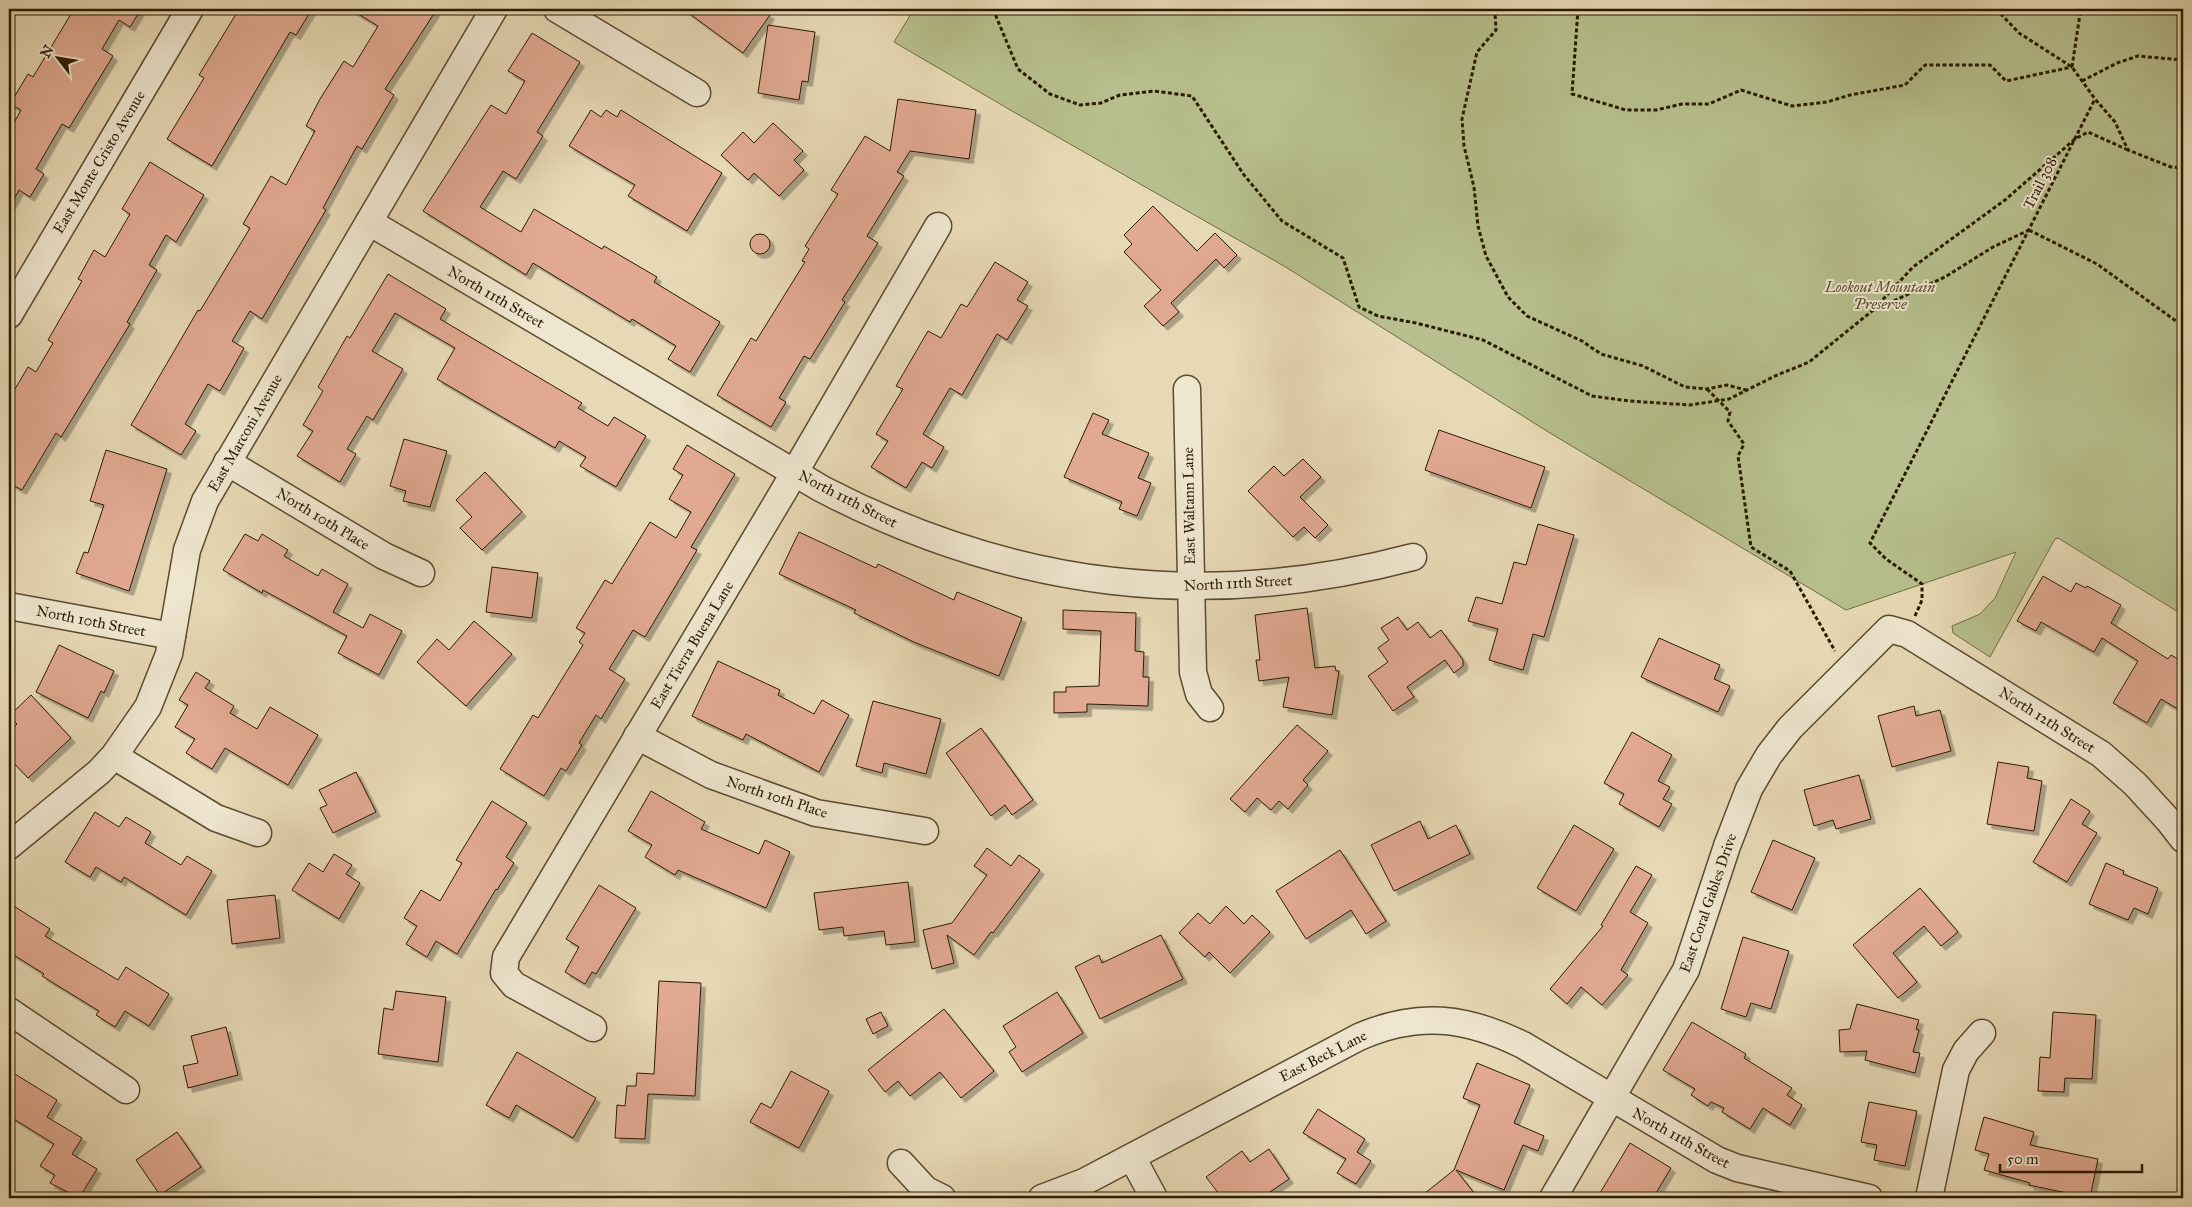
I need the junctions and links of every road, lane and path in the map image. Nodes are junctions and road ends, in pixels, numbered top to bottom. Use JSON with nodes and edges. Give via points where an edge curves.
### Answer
{"nodes":[{"id":1,"x":190,"y":9,"type":"edge"},
{"id":2,"x":494,"y":9,"type":"edge"},
{"id":3,"x":557,"y":9,"type":"edge"},
{"id":4,"x":993,"y":9,"type":"edge"},
{"id":5,"x":1497,"y":9,"type":"edge"},
{"id":6,"x":1578,"y":9,"type":"edge"},
{"id":7,"x":1996,"y":9,"type":"edge"},
{"id":8,"x":2084,"y":9,"type":"edge"},
{"id":9,"x":2183,"y":60,"type":"edge"},
{"id":10,"x":2072,"y":67,"type":"junction"},
{"id":11,"x":2082,"y":81,"type":"junction"},
{"id":12,"x":697,"y":93,"type":"dead end"},
{"id":13,"x":2094,"y":99,"type":"junction"},
{"id":14,"x":2075,"y":139,"type":"junction"},
{"id":15,"x":2128,"y":150,"type":"junction"},
{"id":16,"x":2183,"y":168,"type":"edge"},
{"id":17,"x":369,"y":222,"type":"junction"},
{"id":18,"x":938,"y":226,"type":"dead end"},
{"id":19,"x":2029,"y":230,"type":"junction"},
{"id":20,"x":1872,"y":311,"type":"junction"},
{"id":21,"x":9,"y":315,"type":"edge"},
{"id":22,"x":2183,"y":326,"type":"edge"},
{"id":23,"x":1187,"y":389,"type":"dead end"},
{"id":24,"x":1707,"y":389,"type":"junction"},
{"id":25,"x":1747,"y":390,"type":"junction"},
{"id":26,"x":1717,"y":401,"type":"junction"},
{"id":27,"x":227,"y":462,"type":"junction"},
{"id":28,"x":795,"y":472,"type":"junction"},
{"id":29,"x":1413,"y":557,"type":"dead end"},
{"id":30,"x":421,"y":573,"type":"dead end"},
{"id":31,"x":1191,"y":586,"type":"junction"},
{"id":32,"x":9,"y":606,"type":"edge"},
{"id":33,"x":1898,"y":631,"type":"junction"},
{"id":34,"x":172,"y":636,"type":"junction"},
{"id":35,"x":1845,"y":672,"type":"junction"},
{"id":36,"x":1210,"y":708,"type":"dead end"},
{"id":37,"x":637,"y":736,"type":"junction"},
{"id":38,"x":114,"y":756,"type":"junction"},
{"id":39,"x":925,"y":831,"type":"dead end"},
{"id":40,"x":258,"y":833,"type":"dead end"},
{"id":41,"x":2183,"y":839,"type":"edge"},
{"id":42,"x":9,"y":846,"type":"edge"},
{"id":43,"x":9,"y":1010,"type":"edge"},
{"id":44,"x":593,"y":1028,"type":"dead end"},
{"id":45,"x":1982,"y":1033,"type":"dead end"},
{"id":46,"x":126,"y":1090,"type":"dead end"},
{"id":47,"x":1612,"y":1099,"type":"junction"},
{"id":48,"x":1132,"y":1157,"type":"junction"},
{"id":49,"x":901,"y":1163,"type":"dead end"},
{"id":50,"x":942,"y":1198,"type":"edge"},
{"id":51,"x":1042,"y":1198,"type":"edge"},
{"id":52,"x":1154,"y":1198,"type":"edge"},
{"id":53,"x":1553,"y":1198,"type":"edge"},
{"id":54,"x":1870,"y":1198,"type":"edge"},
{"id":55,"x":1929,"y":1198,"type":"edge"}],
"edges":[{"from":1,"to":21,"type":"street","name":"East Monte Cristo Avenue"},
{"from":2,"to":17,"type":"street","name":"East Marconi Avenue"},
{"from":3,"to":12,"type":"street"},
{"from":4,"to":26,"type":"path","via":[[1018,70],[1050,94],[1080,105],[1154,91],[1192,96],[1228,154],[1282,221],[1343,258],[1360,307],[1378,316],[1483,340],[1592,396],[1690,405]]},
{"from":5,"to":24,"type":"path","via":[[1496,30],[1477,52],[1462,119],[1478,226],[1486,256],[1508,296],[1527,316],[1582,341],[1601,354],[1643,366],[1685,387]]},
{"from":6,"to":10,"type":"path","via":[[1572,94],[1626,110],[1709,104],[1741,90],[1792,106],[1827,102],[1905,85],[1925,65],[1990,65],[2006,81]]},
{"from":7,"to":10,"type":"path","via":[[2019,33]]},
{"from":8,"to":10,"type":"path","via":[[2080,14]]},
{"from":9,"to":11,"type":"path","via":[[2138,56]]},
{"from":10,"to":11,"type":"path"},
{"from":11,"to":13,"type":"path"},
{"from":13,"to":14,"type":"path","name":"Trail 308"},
{"from":13,"to":15,"type":"path","via":[[2115,122]]},
{"from":14,"to":15,"type":"path","via":[[2088,132]]},
{"from":14,"to":19,"type":"path","name":"Trail 308"},
{"from":14,"to":20,"type":"path","via":[[2005,200],[1913,267]]},
{"from":15,"to":16,"type":"path","via":[[2171,167]]},
{"from":17,"to":27,"type":"street","name":"East Marconi Avenue"},
{"from":17,"to":28,"type":"street","name":"North 11th Street"},
{"from":18,"to":28,"type":"street","name":"East Tierra Buena Lane"},
{"from":19,"to":20,"type":"path","via":[[1993,247],[1945,277]]},
{"from":19,"to":22,"type":"path","name":"Trail 308","via":[[2097,264]]},
{"from":19,"to":33,"type":"path","via":[[1870,543],[1886,559],[1922,584],[1922,600]]},
{"from":20,"to":25,"type":"path","via":[[1809,362]]},
{"from":23,"to":31,"type":"street","name":"East Waltann Lane"},
{"from":24,"to":25,"type":"path","via":[[1727,385]]},
{"from":24,"to":26,"type":"path"},
{"from":25,"to":26,"type":"path"},
{"from":26,"to":35,"type":"path","via":[[1730,412],[1728,421],[1744,444],[1738,456],[1751,547],[1790,571]]},
{"from":27,"to":30,"type":"street","name":"North 10th Place","via":[[384,556]]},
{"from":27,"to":34,"type":"street","name":"East Marconi Avenue","via":[[205,501],[187,550]]},
{"from":28,"to":31,"type":"street","name":"North 11th Street","via":[[870,514],[981,555],[1115,583]]},
{"from":28,"to":37,"type":"street","name":"East Tierra Buena Lane"},
{"from":29,"to":31,"type":"street","name":"North 11th Street","via":[[1273,584]]},
{"from":31,"to":36,"type":"street","name":"East Waltann Lane","via":[[1193,672],[1199,694]]},
{"from":32,"to":34,"type":"street","name":"North 10th Street"},
{"from":33,"to":35,"type":"street","name":"East Coral Gables Drive"},
{"from":33,"to":41,"type":"street","name":"North 12th Street","via":[[2101,754],[2135,784]]},
{"from":34,"to":38,"type":"street","name":"East Marconi Avenue","via":[[169,654],[148,707]]},
{"from":35,"to":47,"type":"street","name":"East Coral Gables Drive","via":[[1790,728],[1749,789],[1686,970]]},
{"from":37,"to":39,"type":"street","name":"North 10th Place","via":[[711,775],[816,813]]},
{"from":37,"to":44,"type":"street","name":"East Tierra Buena Lane","via":[[506,957],[504,973],[514,985]]},
{"from":38,"to":40,"type":"street","via":[[216,818]]},
{"from":38,"to":42,"type":"street","name":"East Marconi Avenue"},
{"from":43,"to":46,"type":"street"},
{"from":45,"to":55,"type":"street","via":[[1966,1051],[1956,1070]]},
{"from":47,"to":48,"type":"street","name":"East Beck Lane","via":[[1498,1033],[1445,1020],[1408,1021],[1380,1027],[1359,1037]]},
{"from":47,"to":53,"type":"street","name":"East Coral Gables Drive"},
{"from":47,"to":54,"type":"street","name":"North 11th Street","via":[[1717,1160],[1737,1168]]},
{"from":48,"to":51,"type":"street","name":"East Beck Lane","via":[[1084,1182]]},
{"from":48,"to":52,"type":"street"},
{"from":49,"to":50,"type":"street","via":[[926,1190]]}]}
